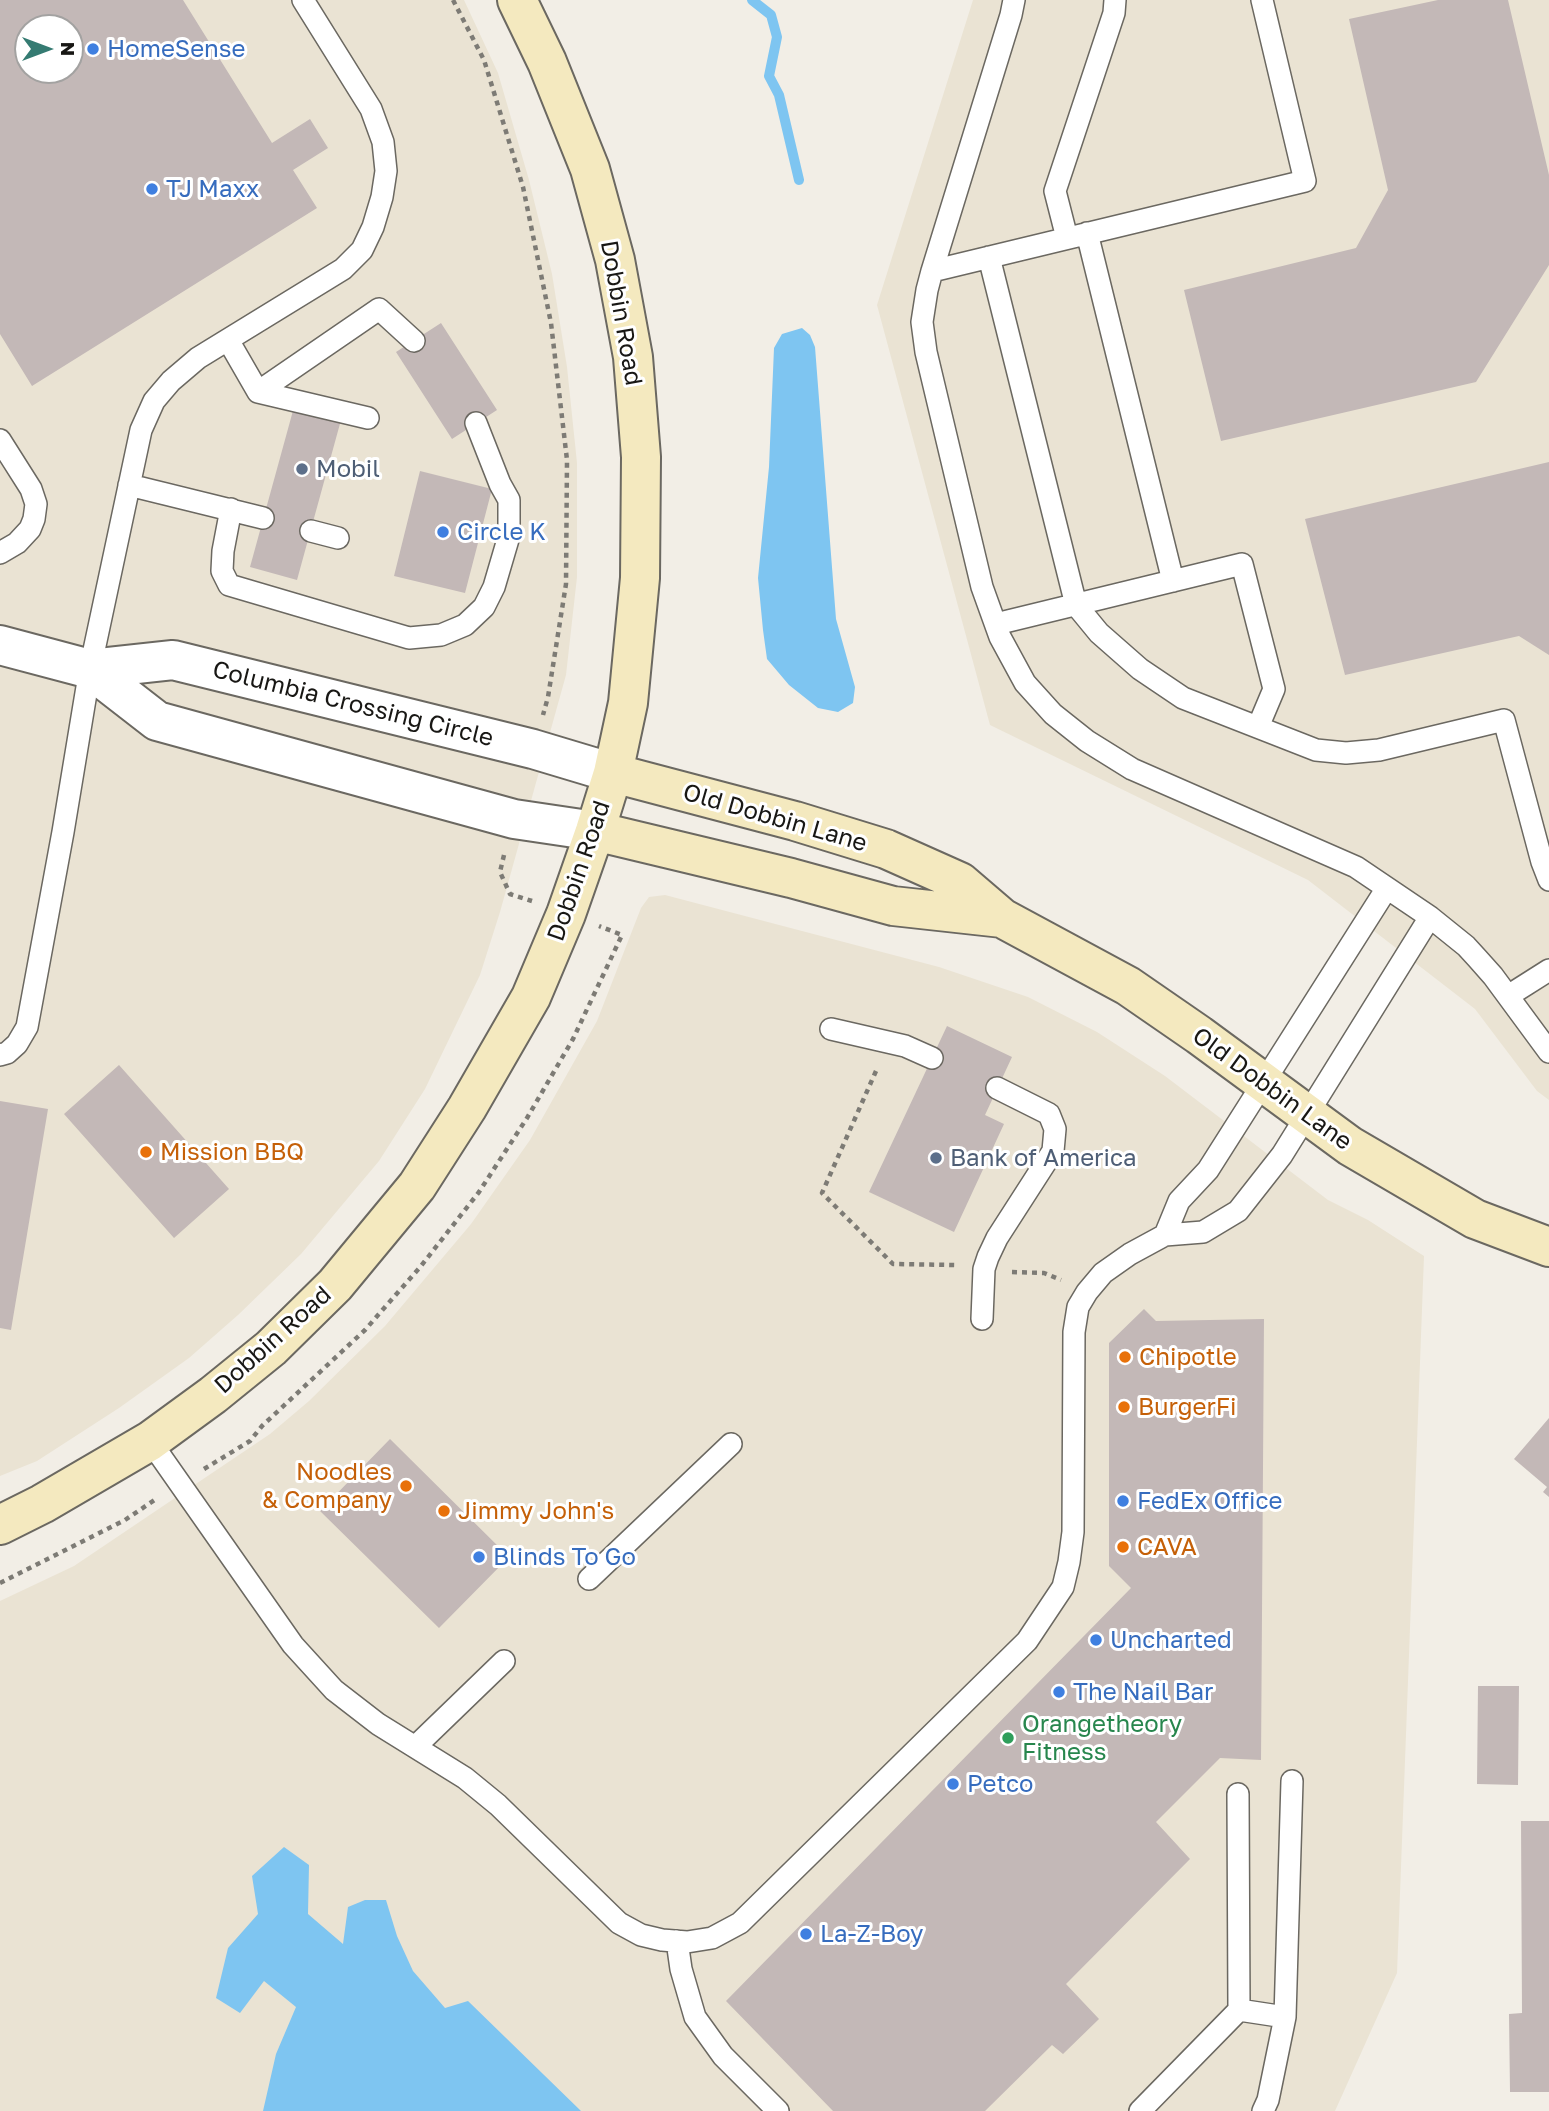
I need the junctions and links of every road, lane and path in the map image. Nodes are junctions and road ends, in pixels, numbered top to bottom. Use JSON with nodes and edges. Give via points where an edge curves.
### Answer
{"nodes":[{"id":1,"x":303,"y":0,"type":"edge"},
{"id":2,"x":453,"y":0,"type":"edge"},
{"id":3,"x":517,"y":0,"type":"edge"},
{"id":4,"x":1014,"y":0,"type":"edge"},
{"id":5,"x":1115,"y":0,"type":"edge"},
{"id":6,"x":1262,"y":0,"type":"edge"},
{"id":7,"x":1077,"y":236,"type":"junction"},
{"id":8,"x":989,"y":257,"type":"junction"},
{"id":9,"x":932,"y":271,"type":"junction"},
{"id":10,"x":228,"y":340,"type":"junction"},
{"id":11,"x":414,"y":341,"type":"dead end"},
{"id":12,"x":258,"y":392,"type":"junction"},
{"id":13,"x":368,"y":418,"type":"dead end"},
{"id":14,"x":476,"y":424,"type":"dead end"},
{"id":15,"x":0,"y":440,"type":"edge"},
{"id":16,"x":130,"y":485,"type":"junction"},
{"id":17,"x":231,"y":509,"type":"junction"},
{"id":18,"x":263,"y":518,"type":"dead end"},
{"id":19,"x":311,"y":531,"type":"dead end"},
{"id":20,"x":338,"y":538,"type":"dead end"},
{"id":21,"x":0,"y":553,"type":"edge"},
{"id":22,"x":1173,"y":581,"type":"junction"},
{"id":23,"x":1076,"y":605,"type":"junction"},
{"id":24,"x":996,"y":624,"type":"junction"},
{"id":25,"x":0,"y":645,"type":"edge"},
{"id":26,"x":90,"y":669,"type":"junction"},
{"id":27,"x":548,"y":697,"type":"dead end"},
{"id":28,"x":1258,"y":727,"type":"junction"},
{"id":29,"x":613,"y":773,"type":"junction"},
{"id":30,"x":595,"y":831,"type":"junction"},
{"id":31,"x":500,"y":872,"type":"dead end"},
{"id":32,"x":1549,"y":880,"type":"edge"},
{"id":33,"x":1387,"y":888,"type":"junction"},
{"id":34,"x":510,"y":894,"type":"dead end"},
{"id":35,"x":1430,"y":917,"type":"junction"},
{"id":36,"x":1002,"y":918,"type":"junction"},
{"id":37,"x":1549,"y":970,"type":"edge"},
{"id":38,"x":1508,"y":996,"type":"junction"},
{"id":39,"x":831,"y":1029,"type":"dead end"},
{"id":40,"x":1549,"y":1052,"type":"edge"},
{"id":41,"x":0,"y":1055,"type":"edge"},
{"id":42,"x":932,"y":1058,"type":"dead end"},
{"id":43,"x":876,"y":1071,"type":"dead end"},
{"id":44,"x":1264,"y":1083,"type":"junction"},
{"id":45,"x":998,"y":1088,"type":"dead end"},
{"id":46,"x":1307,"y":1115,"type":"junction"},
{"id":47,"x":1165,"y":1235,"type":"junction"},
{"id":48,"x":1549,"y":1247,"type":"edge"},
{"id":49,"x":966,"y":1266,"type":"dead end"},
{"id":50,"x":1000,"y":1271,"type":"dead end"},
{"id":51,"x":1065,"y":1282,"type":"dead end"},
{"id":52,"x":982,"y":1320,"type":"dead end"},
{"id":53,"x":150,"y":1441,"type":"junction"},
{"id":54,"x":732,"y":1444,"type":"dead end"},
{"id":55,"x":125,"y":1520,"type":"dead end"},
{"id":56,"x":0,"y":1525,"type":"edge"},
{"id":57,"x":589,"y":1579,"type":"dead end"},
{"id":58,"x":0,"y":1583,"type":"edge"},
{"id":59,"x":504,"y":1661,"type":"dead end"},
{"id":60,"x":416,"y":1746,"type":"junction"},
{"id":61,"x":1292,"y":1781,"type":"dead end"},
{"id":62,"x":1238,"y":1794,"type":"dead end"},
{"id":63,"x":677,"y":1941,"type":"junction"},
{"id":64,"x":1239,"y":2010,"type":"junction"},
{"id":65,"x":1285,"y":2017,"type":"junction"},
{"id":66,"x":778,"y":2111,"type":"edge"},
{"id":67,"x":1140,"y":2111,"type":"edge"},
{"id":68,"x":1263,"y":2111,"type":"edge"}],
"edges":[{"from":1,"to":10,"type":"lane","via":[[371,109],[383,142],[386,170],[382,197],[362,250],[342,269]]},
{"from":2,"to":27,"type":"path","via":[[484,60],[523,187],[551,323],[567,460],[566,584]]},
{"from":3,"to":29,"type":"street","name":"Dobbin Road","via":[[590,169],[615,260],[633,357],[640,457],[640,578],[628,703]]},
{"from":4,"to":9,"type":"lane"},
{"from":5,"to":7,"type":"lane","via":[[1055,191]]},
{"from":6,"to":7,"type":"lane","via":[[1305,181]]},
{"from":7,"to":8,"type":"lane"},
{"from":7,"to":22,"type":"lane"},
{"from":8,"to":9,"type":"lane"},
{"from":8,"to":23,"type":"lane"},
{"from":9,"to":24,"type":"lane","via":[[922,322],[926,352],[982,587]]},
{"from":10,"to":12,"type":"lane"},
{"from":10,"to":16,"type":"lane","via":[[198,358],[153,401],[141,430]]},
{"from":11,"to":12,"type":"lane","via":[[379,309]]},
{"from":12,"to":13,"type":"lane"},
{"from":14,"to":17,"type":"lane","via":[[509,500],[509,536],[484,607],[465,625],[441,635],[409,638],[229,585],[222,571]]},
{"from":15,"to":21,"type":"lane","via":[[36,503],[30,529]]},
{"from":16,"to":17,"type":"lane"},
{"from":16,"to":26,"type":"lane"},
{"from":17,"to":18,"type":"lane"},
{"from":19,"to":20,"type":"lane"},
{"from":22,"to":23,"type":"lane"},
{"from":22,"to":28,"type":"lane","via":[[1242,564],[1274,689]]},
{"from":23,"to":24,"type":"lane"},
{"from":23,"to":28,"type":"lane","via":[[1099,633],[1140,669],[1184,698]]},
{"from":24,"to":33,"type":"lane","via":[[1025,683],[1087,741],[1132,769],[1356,867]]},
{"from":25,"to":26,"type":"street","name":"Columbia Crossing Circle"},
{"from":26,"to":29,"type":"street","name":"Columbia Crossing Circle","via":[[173,660]]},
{"from":26,"to":30,"type":"street","name":"Columbia Crossing Circle","via":[[157,721],[514,819]]},
{"from":26,"to":41,"type":"lane","via":[[26,1027],[18,1044]]},
{"from":28,"to":32,"type":"lane","via":[[1316,750],[1346,753],[1378,750],[1504,720]]},
{"from":29,"to":30,"type":"street","name":"Dobbin Road"},
{"from":29,"to":36,"type":"street","name":"Old Dobbin Lane","via":[[886,849],[960,883]]},
{"from":30,"to":36,"type":"street","name":"Old Dobbin Lane","via":[[893,906]]},
{"from":30,"to":53,"type":"street","name":"Dobbin Road","via":[[531,997],[416,1185],[335,1285],[271,1348]]},
{"from":31,"to":34,"type":"path"},
{"from":33,"to":35,"type":"lane"},
{"from":33,"to":44,"type":"lane"},
{"from":35,"to":38,"type":"lane","via":[[1466,946]]},
{"from":35,"to":46,"type":"lane"},
{"from":36,"to":44,"type":"street","name":"Old Dobbin Lane","via":[[1128,986]]},
{"from":37,"to":38,"type":"lane"},
{"from":38,"to":40,"type":"lane"},
{"from":39,"to":42,"type":"lane","via":[[905,1046]]},
{"from":43,"to":49,"type":"path","via":[[822,1193],[893,1264]]},
{"from":44,"to":46,"type":"street","name":"Old Dobbin Lane"},
{"from":44,"to":47,"type":"lane","via":[[1208,1170],[1179,1200]]},
{"from":45,"to":52,"type":"lane","via":[[1049,1114],[1055,1129],[1054,1151],[988,1257]]},
{"from":46,"to":47,"type":"lane","via":[[1238,1211],[1203,1232]]},
{"from":46,"to":48,"type":"street","name":"Old Dobbin Lane","via":[[1350,1146],[1475,1219]]},
{"from":47,"to":63,"type":"lane","via":[[1103,1273],[1078,1307],[1073,1532],[1062,1587],[1046,1614],[1027,1641],[740,1923],[712,1938]]},
{"from":50,"to":51,"type":"path","via":[[1044,1273]]},
{"from":53,"to":56,"type":"street","name":"Dobbin Road"},
{"from":53,"to":60,"type":"lane","via":[[293,1644],[334,1690]]},
{"from":54,"to":57,"type":"lane"},
{"from":55,"to":58,"type":"path"},
{"from":59,"to":60,"type":"lane"},
{"from":60,"to":63,"type":"lane","via":[[498,1805],[620,1923],[640,1935]]},
{"from":61,"to":65,"type":"lane"},
{"from":62,"to":64,"type":"lane"},
{"from":63,"to":66,"type":"lane","via":[[695,2017],[723,2056]]},
{"from":64,"to":65,"type":"lane"},
{"from":64,"to":67,"type":"lane"},
{"from":65,"to":68,"type":"lane"}]}
